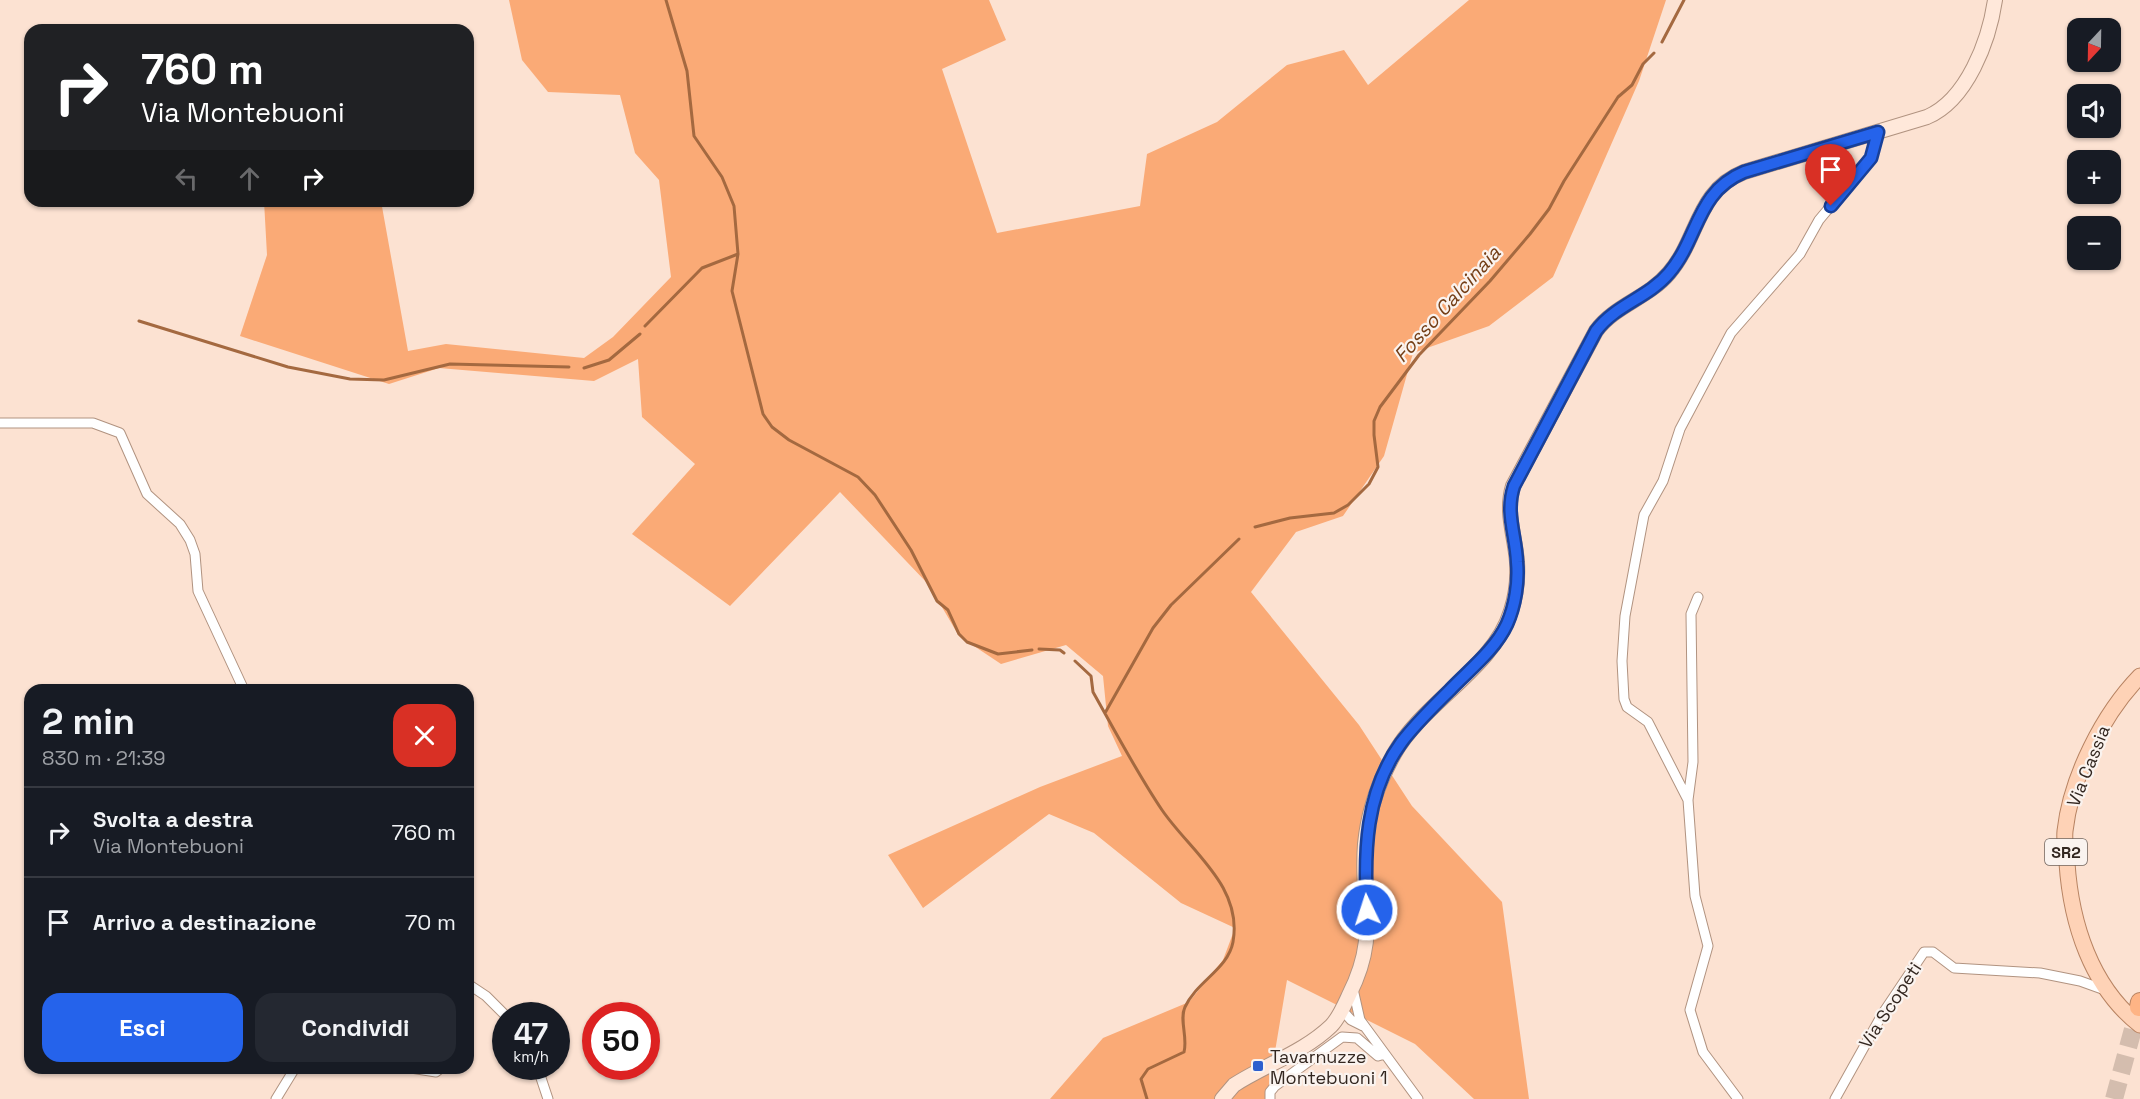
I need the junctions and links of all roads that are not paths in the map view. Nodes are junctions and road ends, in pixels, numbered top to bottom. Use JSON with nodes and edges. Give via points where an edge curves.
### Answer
{"nodes":[{"id":1,"x":1995,"y":0,"type":"edge"},
{"id":2,"x":1878,"y":132,"type":"junction"},
{"id":3,"x":0,"y":423,"type":"edge"},
{"id":4,"x":1698,"y":597,"type":"dead end"},
{"id":5,"x":2140,"y":676,"type":"edge"},
{"id":6,"x":241,"y":684,"type":"edge"},
{"id":7,"x":1688,"y":801,"type":"junction"},
{"id":8,"x":1353,"y":987,"type":"junction"},
{"id":9,"x":474,"y":988,"type":"edge"},
{"id":10,"x":2106,"y":990,"type":"junction"},
{"id":11,"x":492,"y":1002,"type":"edge"},
{"id":12,"x":1342,"y":1010,"type":"junction"},
{"id":13,"x":2140,"y":1012,"type":"edge"},
{"id":14,"x":1359,"y":1023,"type":"junction"},
{"id":15,"x":1332,"y":1025,"type":"junction"},
{"id":16,"x":1289,"y":1053,"type":"junction"},
{"id":17,"x":1385,"y":1054,"type":"junction"},
{"id":18,"x":1300,"y":1066,"type":"junction"},
{"id":19,"x":291,"y":1074,"type":"edge"},
{"id":20,"x":542,"y":1080,"type":"edge"},
{"id":21,"x":276,"y":1099,"type":"edge"},
{"id":22,"x":548,"y":1099,"type":"edge"},
{"id":23,"x":1222,"y":1099,"type":"edge"},
{"id":24,"x":1270,"y":1099,"type":"edge"},
{"id":25,"x":1418,"y":1099,"type":"edge"},
{"id":26,"x":1738,"y":1099,"type":"edge"},
{"id":27,"x":1835,"y":1099,"type":"edge"}],
"edges":[{"from":1,"to":2,"type":"main road","via":[[1976,59],[1953,100],[1937,112]]},
{"from":2,"to":7,"type":"street","via":[[1871,158],[1820,220],[1800,254],[1731,333],[1680,429],[1663,481],[1644,515],[1625,616],[1622,689],[1627,707],[1648,722]]},
{"from":2,"to":8,"type":"main road","via":[[1744,172],[1725,182],[1709,199],[1668,274],[1651,290],[1610,315],[1596,331],[1514,486],[1509,513],[1517,575],[1505,628],[1479,661],[1411,730],[1380,784],[1365,843],[1368,944]]},
{"from":3,"to":6,"type":"street","via":[[93,423],[120,434],[147,494],[180,524],[190,540],[198,591]]},
{"from":4,"to":7,"type":"street","via":[[1691,614],[1692,762]]},
{"from":5,"to":10,"type":"main road","name":"Via Cassia","number":"SR2","via":[[2120,696],[2094,742],[2072,799],[2065,832],[2069,895],[2083,943]]},
{"from":7,"to":26,"type":"street","via":[[1695,896],[1708,946],[1690,1010],[1703,1052]]},
{"from":8,"to":12,"type":"main road"},
{"from":8,"to":14,"type":"street"},
{"from":9,"to":11,"type":"street"},
{"from":10,"to":13,"type":"main road","name":"Via Cassia","number":"SR2"},
{"from":10,"to":27,"type":"street","name":"Via Scopeti","via":[[2040,973],[1954,968],[1933,952],[1924,952],[1883,1013]]},
{"from":12,"to":14,"type":"street"},
{"from":12,"to":15,"type":"main road"},
{"from":14,"to":15,"type":"street"},
{"from":14,"to":17,"type":"street"},
{"from":15,"to":16,"type":"main road"},
{"from":16,"to":18,"type":"street"},
{"from":16,"to":23,"type":"main road","via":[[1234,1085]]},
{"from":17,"to":18,"type":"street","via":[[1378,1056],[1357,1038],[1342,1037]]},
{"from":17,"to":25,"type":"street"},
{"from":18,"to":24,"type":"street","via":[[1275,1086]]},
{"from":19,"to":21,"type":"street"},
{"from":20,"to":22,"type":"street"}]}
